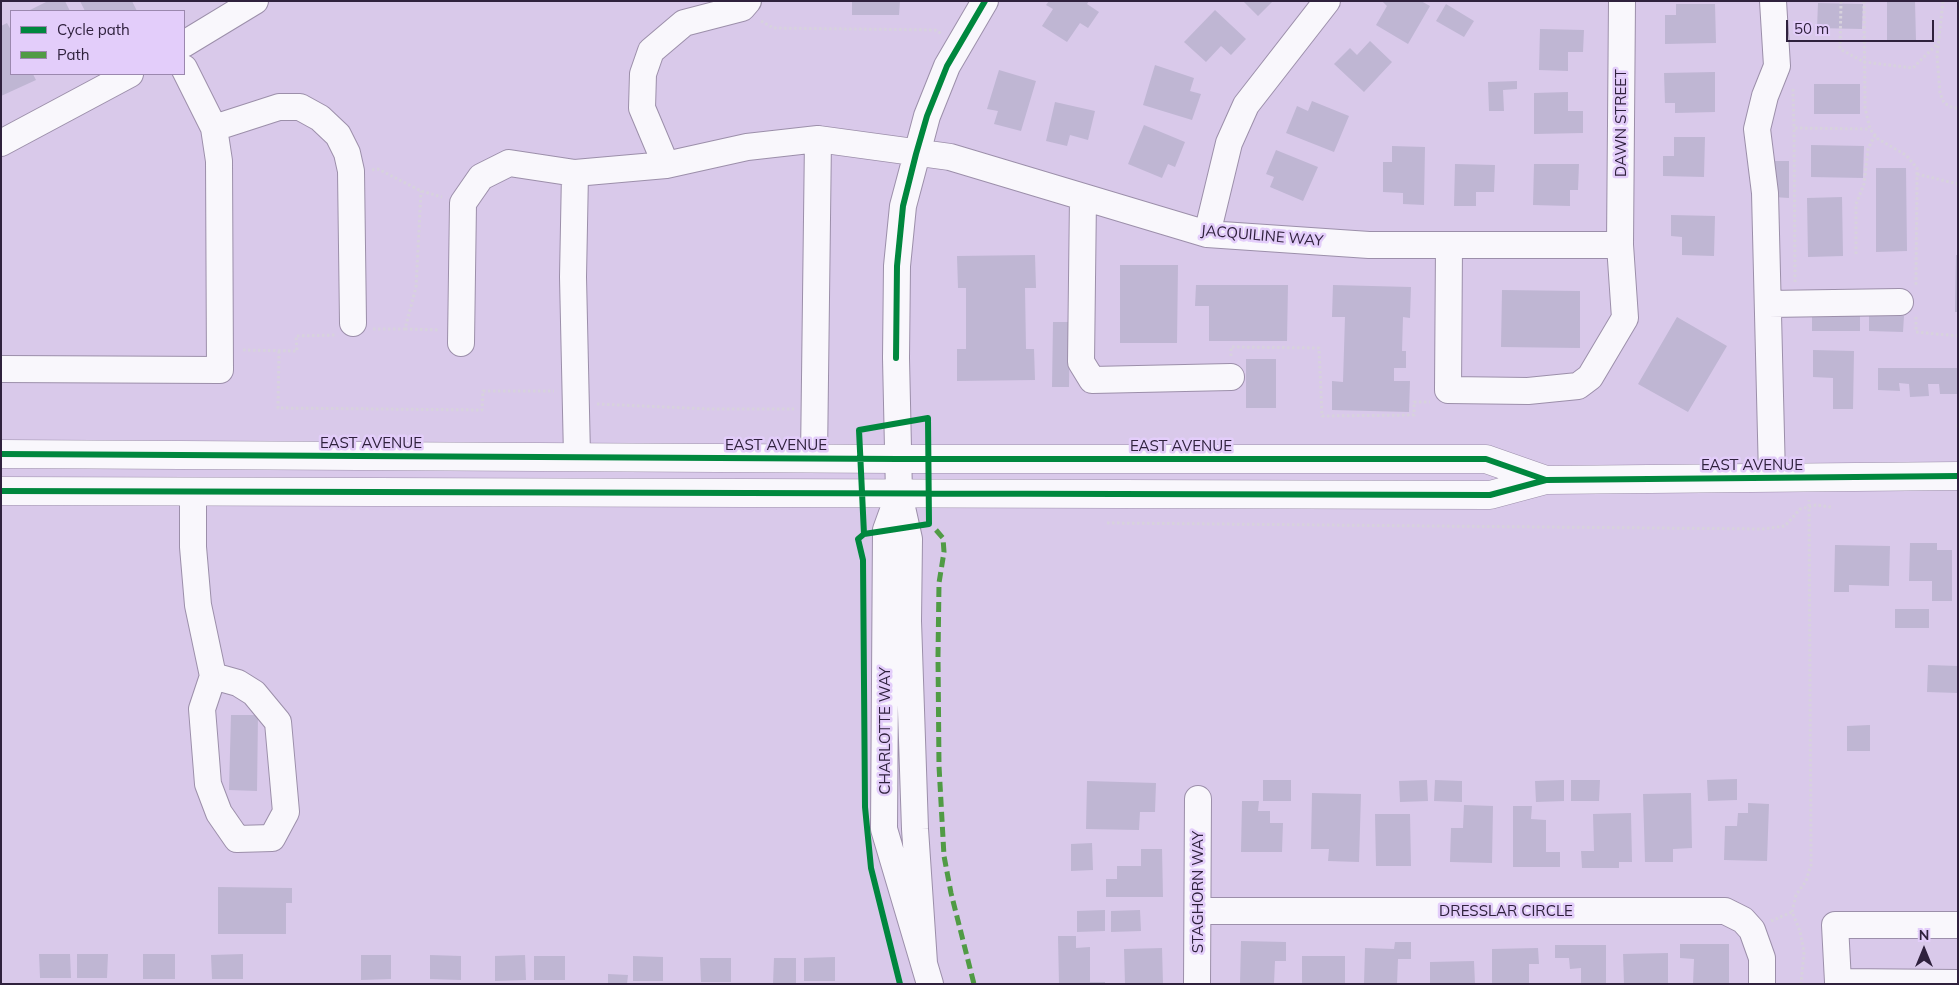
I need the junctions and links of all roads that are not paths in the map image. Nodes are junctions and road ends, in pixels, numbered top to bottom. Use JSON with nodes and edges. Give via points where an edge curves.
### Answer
{"nodes":[{"id":1,"x":256,"y":1,"type":"edge"},
{"id":2,"x":985,"y":1,"type":"edge"},
{"id":3,"x":1327,"y":1,"type":"edge"},
{"id":4,"x":1622,"y":1,"type":"edge"},
{"id":5,"x":1773,"y":1,"type":"edge"},
{"id":6,"x":745,"y":4,"type":"edge"},
{"id":7,"x":185,"y":43,"type":"edge"},
{"id":8,"x":185,"y":70,"type":"edge"},
{"id":9,"x":128,"y":75,"type":"edge"},
{"id":10,"x":214,"y":128,"type":"junction"},
{"id":11,"x":818,"y":139,"type":"junction"},
{"id":12,"x":1,"y":143,"type":"edge"},
{"id":13,"x":916,"y":154,"type":"junction"},
{"id":14,"x":666,"y":165,"type":"junction"},
{"id":15,"x":575,"y":173,"type":"junction"},
{"id":16,"x":1083,"y":196,"type":"junction"},
{"id":17,"x":1207,"y":234,"type":"junction"},
{"id":18,"x":1620,"y":245,"type":"junction"},
{"id":19,"x":1449,"y":246,"type":"junction"},
{"id":20,"x":1911,"y":302,"type":"road end"},
{"id":21,"x":1768,"y":304,"type":"junction"},
{"id":22,"x":353,"y":323,"type":"dead end"},
{"id":23,"x":461,"y":336,"type":"road end"},
{"id":24,"x":1,"y":369,"type":"edge"},
{"id":25,"x":1232,"y":377,"type":"road end"},
{"id":26,"x":1,"y":454,"type":"edge"},
{"id":27,"x":577,"y":456,"type":"junction"},
{"id":28,"x":814,"y":458,"type":"junction"},
{"id":29,"x":898,"y":459,"type":"junction"},
{"id":30,"x":1772,"y":476,"type":"junction"},
{"id":31,"x":1958,"y":476,"type":"edge"},
{"id":32,"x":1546,"y":480,"type":"junction"},
{"id":33,"x":1,"y":491,"type":"edge"},
{"id":34,"x":193,"y":493,"type":"junction"},
{"id":35,"x":900,"y":494,"type":"junction"},
{"id":36,"x":213,"y":676,"type":"junction"},
{"id":37,"x":1198,"y":799,"type":"dead end"},
{"id":38,"x":1198,"y":911,"type":"junction"},
{"id":39,"x":1958,"y":926,"type":"edge"},
{"id":40,"x":927,"y":974,"type":"edge"},
{"id":41,"x":1958,"y":983,"type":"edge"},
{"id":42,"x":1198,"y":984,"type":"edge"},
{"id":43,"x":1762,"y":984,"type":"edge"}],
"edges":[{"from":1,"to":7,"type":"street"},
{"from":2,"to":13,"type":"street","name":"CHARLOTTE WAY","via":[[947,66],[926,116]]},
{"from":3,"to":17,"type":"street","via":[[1246,105],[1229,143]]},
{"from":4,"to":18,"type":"street","name":"DAWN STREET"},
{"from":5,"to":21,"type":"street","via":[[1778,66],[1765,96],[1757,129],[1765,193]]},
{"from":6,"to":14,"type":"street","via":[[684,23],[651,51],[643,74],[642,108]]},
{"from":8,"to":10,"type":"street"},
{"from":9,"to":12,"type":"street"},
{"from":10,"to":22,"type":"street","via":[[279,107],[300,107],[320,118],[338,135],[351,171]]},
{"from":10,"to":24,"type":"street","via":[[219,160],[220,370]]},
{"from":11,"to":13,"type":"street","name":"JACQUILINE WAY"},
{"from":11,"to":14,"type":"street","name":"JACQUILINE WAY","via":[[747,148]]},
{"from":11,"to":28,"type":"street"},
{"from":13,"to":16,"type":"street","name":"JACQUILINE WAY","via":[[950,157]]},
{"from":13,"to":29,"type":"street","name":"CHARLOTTE WAY","via":[[903,206],[897,266]]},
{"from":14,"to":15,"type":"street","name":"JACQUILINE WAY"},
{"from":15,"to":23,"type":"street","name":"JACQUILINE WAY","via":[[509,163],[481,177],[463,203]]},
{"from":15,"to":27,"type":"street","via":[[573,277]]},
{"from":16,"to":17,"type":"street","name":"JACQUILINE WAY"},
{"from":16,"to":25,"type":"street","via":[[1082,362],[1092,380]]},
{"from":17,"to":19,"type":"street","name":"JACQUILINE WAY","via":[[1369,245]]},
{"from":18,"to":19,"type":"street","name":"JACQUILINE WAY"},
{"from":18,"to":19,"type":"street","name":"DAWN STREET","via":[[1625,318],[1590,378],[1578,386],[1528,391],[1448,390]]},
{"from":20,"to":21,"type":"street"},
{"from":21,"to":30,"type":"street"},
{"from":26,"to":27,"type":"main road","name":"EAST AVENUE"},
{"from":27,"to":28,"type":"main road","name":"EAST AVENUE"},
{"from":28,"to":29,"type":"main road","name":"EAST AVENUE"},
{"from":29,"to":32,"type":"main road","name":"EAST AVENUE","via":[[1486,459]]},
{"from":29,"to":35,"type":"street","name":"CHARLOTTE WAY"},
{"from":30,"to":31,"type":"main road","name":"EAST AVENUE"},
{"from":30,"to":32,"type":"main road","name":"EAST AVENUE"},
{"from":32,"to":35,"type":"main road","name":"EAST AVENUE","via":[[1490,495]]},
{"from":33,"to":34,"type":"main road","name":"EAST AVENUE"},
{"from":34,"to":35,"type":"main road","name":"EAST AVENUE"},
{"from":34,"to":36,"type":"street","via":[[198,605]]},
{"from":35,"to":40,"type":"street","name":"CHARLOTTE WAY","via":[[886,530],[884,829]]},
{"from":36,"to":36,"type":"street","via":[[238,683],[254,693],[278,722],[286,812],[272,838],[237,839],[219,812],[208,784],[202,710]]},
{"from":37,"to":38,"type":"street","name":"STAGHORN WAY"},
{"from":38,"to":42,"type":"street","name":"STAGHORN WAY"},
{"from":38,"to":43,"type":"street","name":"DRESSLAR CIRCLE","via":[[1725,911],[1743,920],[1752,930],[1762,958]]},
{"from":39,"to":41,"type":"street","via":[[1836,925],[1838,982]]}]}
